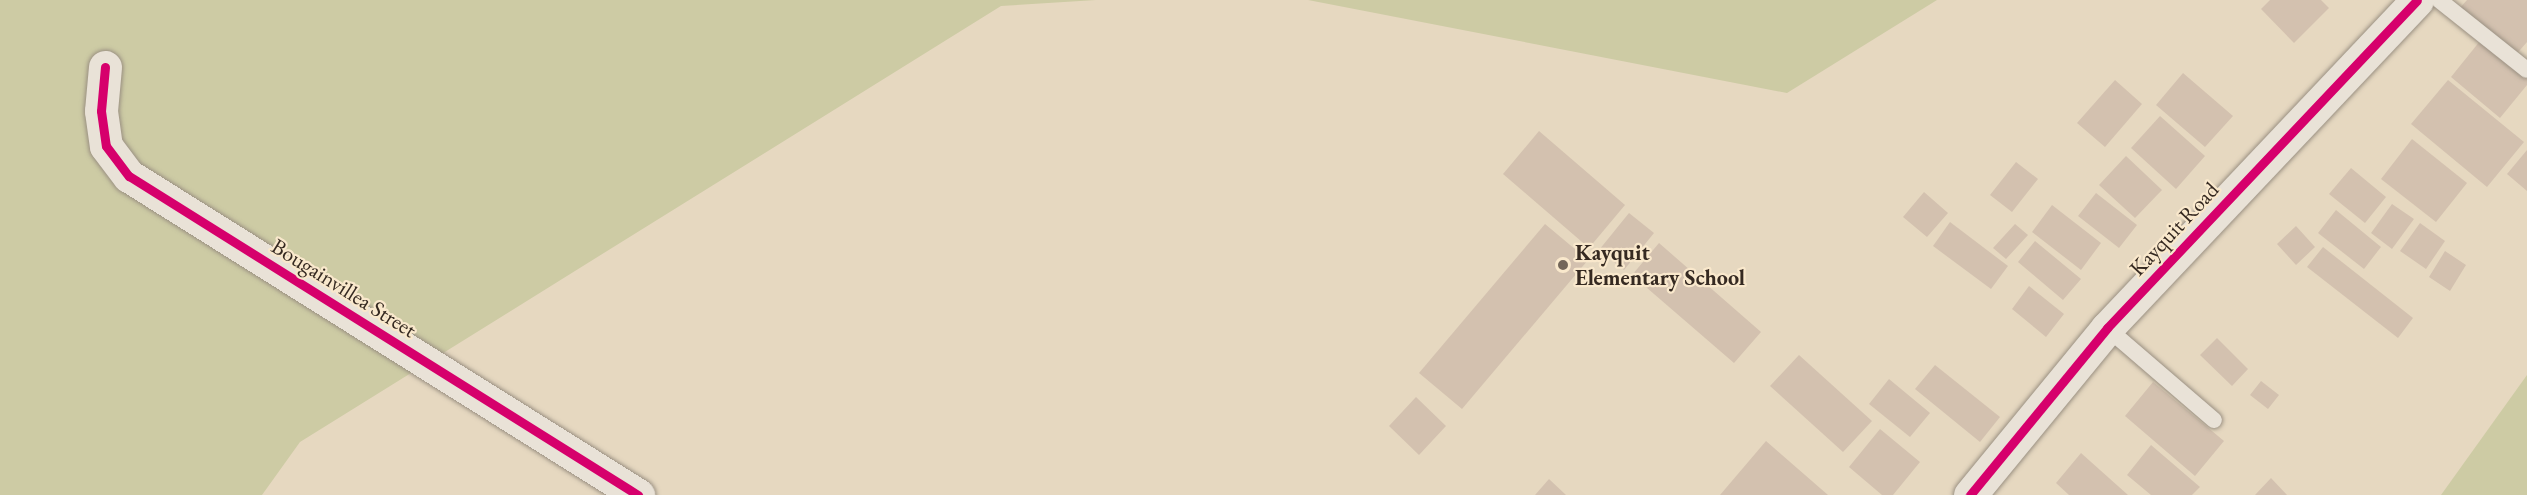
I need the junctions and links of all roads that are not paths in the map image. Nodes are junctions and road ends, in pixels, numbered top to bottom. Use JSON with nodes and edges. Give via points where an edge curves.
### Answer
{"nodes":[{"id":1,"x":2417,"y":0,"type":"edge"},
{"id":2,"x":2439,"y":0,"type":"edge"},
{"id":3,"x":105,"y":67,"type":"dead end"},
{"id":4,"x":2527,"y":70,"type":"edge"},
{"id":5,"x":2107,"y":328,"type":"junction"},
{"id":6,"x":2214,"y":420,"type":"dead end"},
{"id":7,"x":638,"y":495,"type":"edge"},
{"id":8,"x":1970,"y":495,"type":"edge"}],
"edges":[{"from":1,"to":5,"type":"street","name":"Kayquit Road"},
{"from":2,"to":4,"type":"lane"},
{"from":3,"to":7,"type":"street","name":"Bougainvillea Street","via":[[101,111],[106,146],[129,176]]},
{"from":5,"to":6,"type":"lane"},
{"from":5,"to":8,"type":"street","name":"Kayquit Road"}]}
